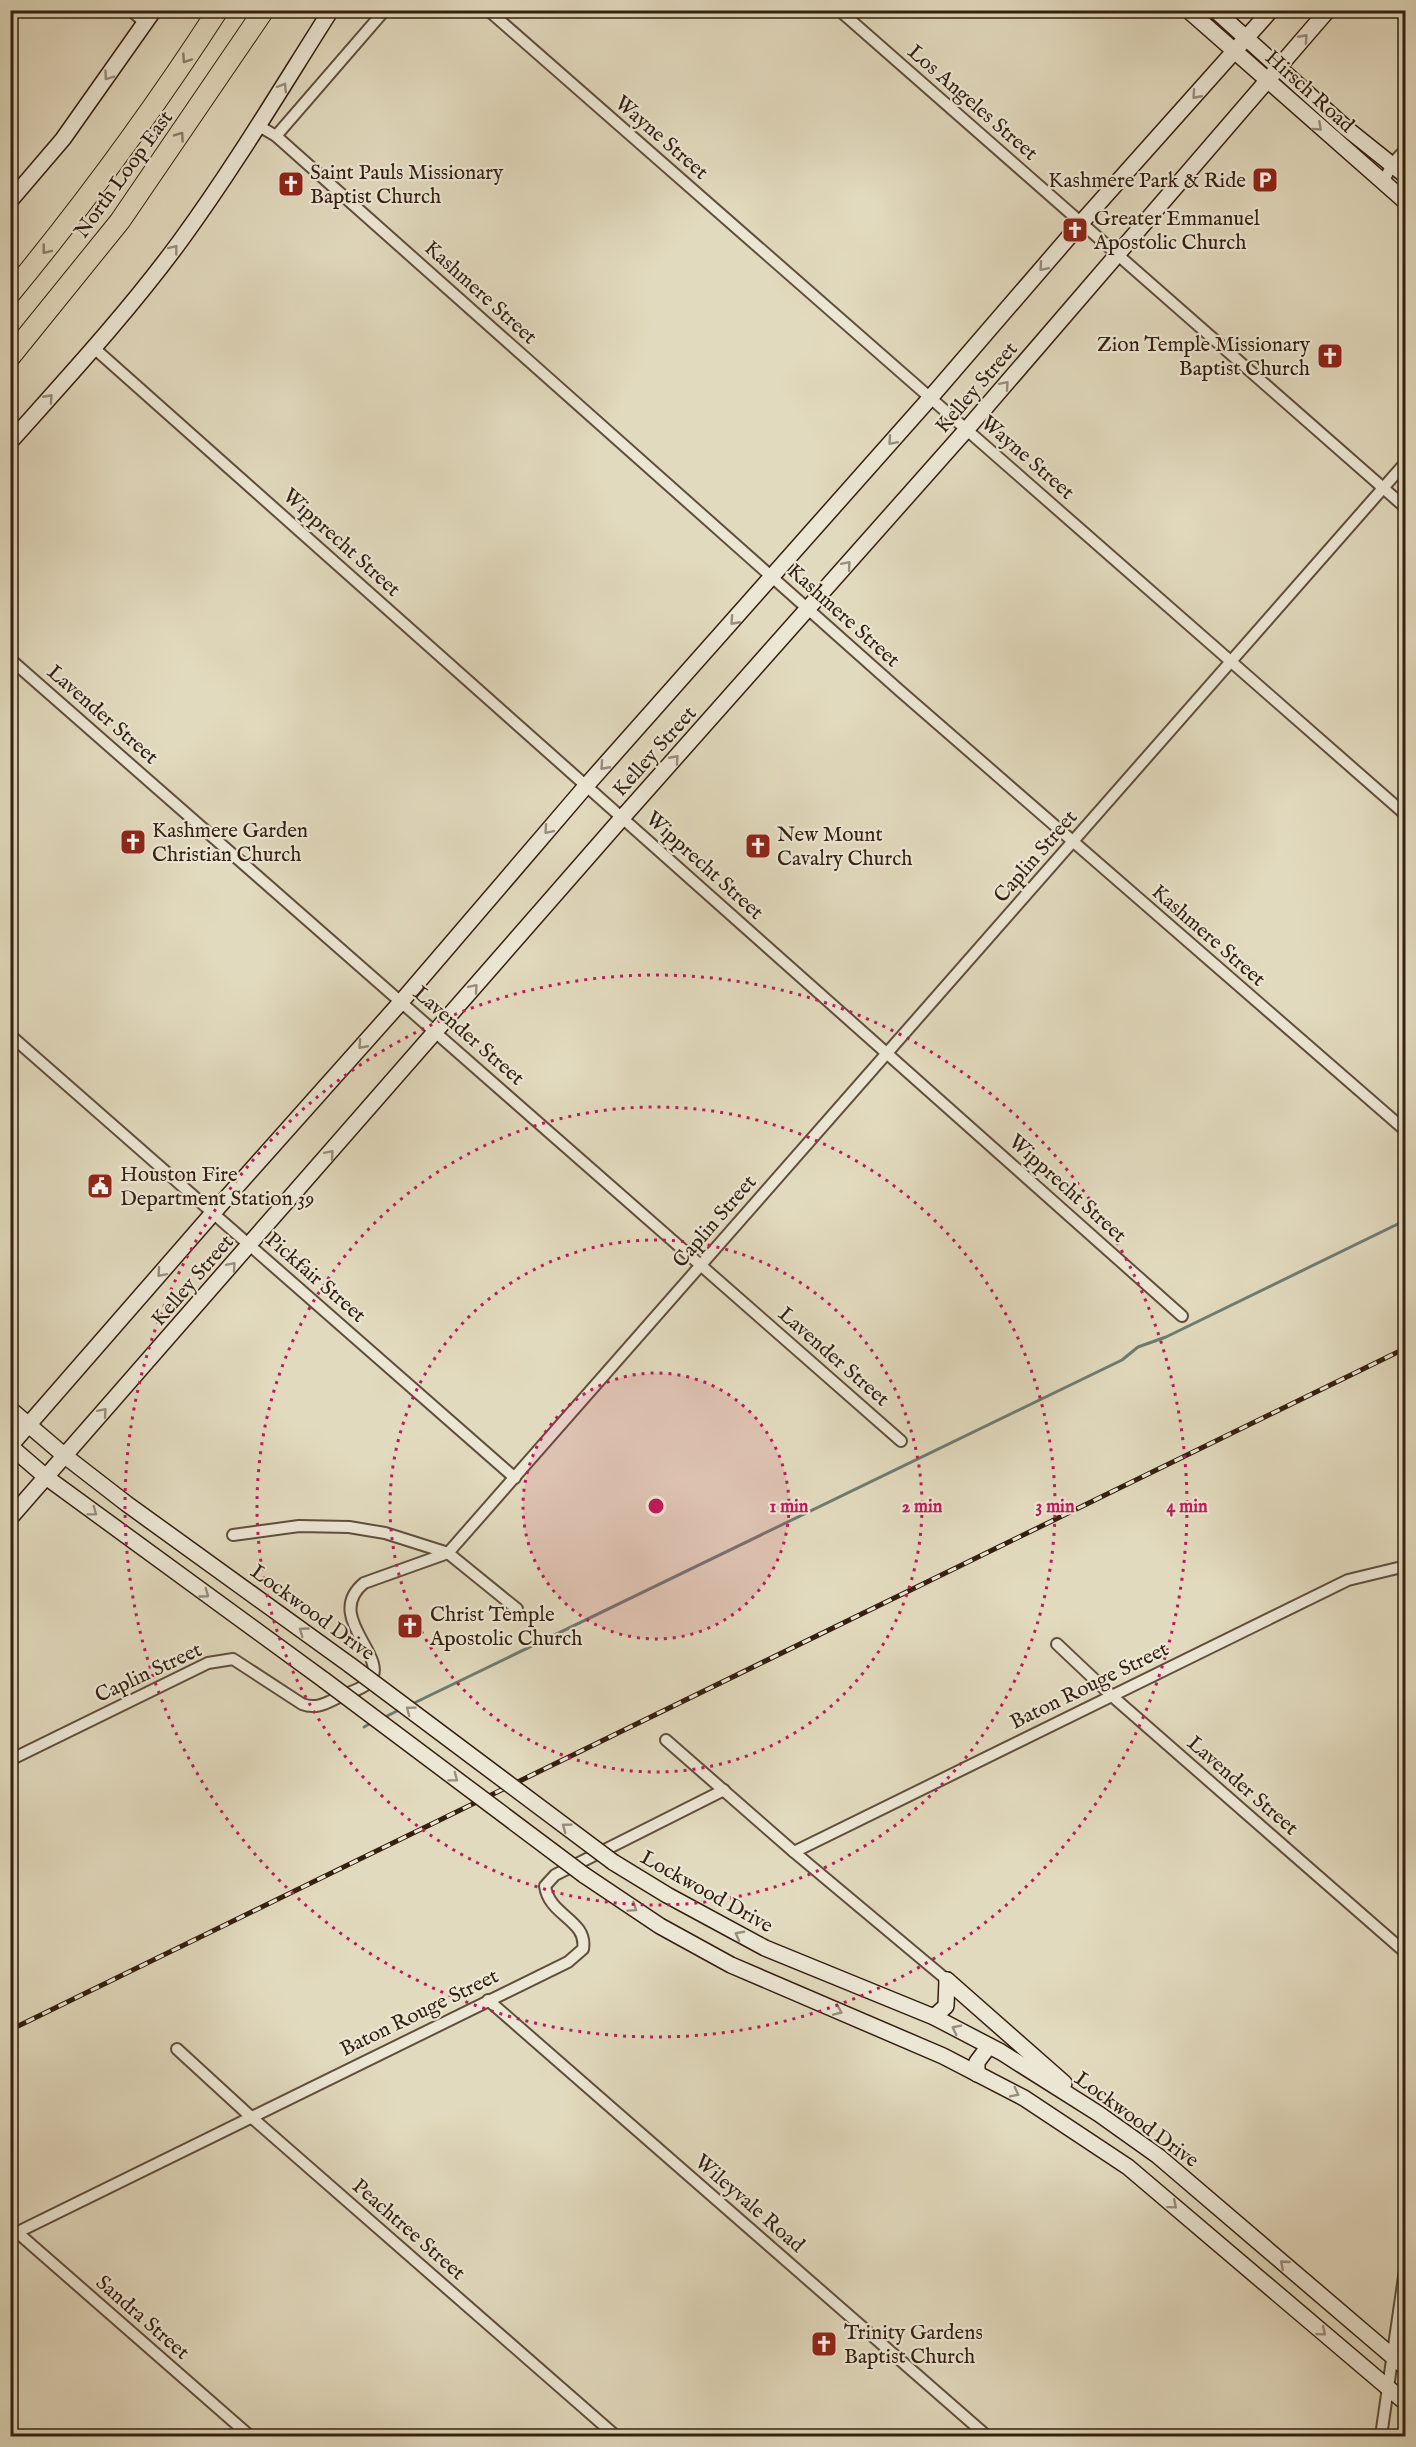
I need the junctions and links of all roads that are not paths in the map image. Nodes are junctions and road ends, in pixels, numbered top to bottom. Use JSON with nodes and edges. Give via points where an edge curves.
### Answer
{"nodes":[{"id":1,"x":130,"y":10,"type":"edge"},
{"id":2,"x":264,"y":10,"type":"edge"},
{"id":3,"x":270,"y":10,"type":"edge"},
{"id":4,"x":331,"y":10,"type":"edge"},
{"id":5,"x":385,"y":10,"type":"edge"},
{"id":6,"x":488,"y":10,"type":"edge"},
{"id":7,"x":839,"y":10,"type":"edge"},
{"id":8,"x":1188,"y":10,"type":"edge"},
{"id":9,"x":1215,"y":10,"type":"edge"},
{"id":10,"x":1271,"y":10,"type":"edge"},
{"id":11,"x":1328,"y":10,"type":"edge"},
{"id":12,"x":214,"y":16,"type":"edge"},
{"id":13,"x":150,"y":17,"type":"edge"},
{"id":14,"x":1246,"y":38,"type":"junction"},
{"id":15,"x":246,"y":39,"type":"junction"},
{"id":16,"x":1235,"y":52,"type":"junction"},
{"id":17,"x":1279,"y":66,"type":"junction"},
{"id":18,"x":1266,"y":80,"type":"junction"},
{"id":19,"x":259,"y":126,"type":"junction"},
{"id":20,"x":276,"y":136,"type":"junction"},
{"id":21,"x":1406,"y":149,"type":"edge"},
{"id":22,"x":1392,"y":164,"type":"junction"},
{"id":23,"x":1406,"y":176,"type":"edge"},
{"id":24,"x":1379,"y":179,"type":"junction"},
{"id":25,"x":10,"y":201,"type":"edge"},
{"id":26,"x":1406,"y":202,"type":"edge"},
{"id":27,"x":1081,"y":223,"type":"junction"},
{"id":28,"x":1117,"y":256,"type":"junction"},
{"id":29,"x":10,"y":294,"type":"edge"},
{"id":30,"x":94,"y":348,"type":"junction"},
{"id":31,"x":10,"y":357,"type":"edge"},
{"id":32,"x":931,"y":398,"type":"junction"},
{"id":33,"x":967,"y":429,"type":"junction"},
{"id":34,"x":10,"y":442,"type":"edge"},
{"id":35,"x":1406,"y":462,"type":"edge"},
{"id":36,"x":1383,"y":488,"type":"junction"},
{"id":37,"x":1406,"y":508,"type":"edge"},
{"id":38,"x":772,"y":577,"type":"junction"},
{"id":39,"x":809,"y":609,"type":"junction"},
{"id":40,"x":10,"y":659,"type":"edge"},
{"id":41,"x":1230,"y":661,"type":"junction"},
{"id":42,"x":586,"y":786,"type":"junction"},
{"id":43,"x":1406,"y":815,"type":"edge"},
{"id":44,"x":622,"y":818,"type":"junction"},
{"id":45,"x":1073,"y":842,"type":"junction"},
{"id":46,"x":401,"y":1002,"type":"junction"},
{"id":47,"x":435,"y":1032,"type":"junction"},
{"id":48,"x":10,"y":1035,"type":"edge"},
{"id":49,"x":887,"y":1054,"type":"junction"},
{"id":50,"x":1406,"y":1131,"type":"edge"},
{"id":51,"x":213,"y":1213,"type":"junction"},
{"id":52,"x":250,"y":1245,"type":"junction"},
{"id":53,"x":701,"y":1265,"type":"junction"},
{"id":54,"x":1182,"y":1316,"type":"dead end"},
{"id":55,"x":10,"y":1409,"type":"edge"},
{"id":56,"x":28,"y":1425,"type":"junction"},
{"id":57,"x":901,"y":1441,"type":"dead end"},
{"id":58,"x":10,"y":1446,"type":"edge"},
{"id":59,"x":65,"y":1456,"type":"junction"},
{"id":60,"x":46,"y":1477,"type":"junction"},
{"id":61,"x":515,"y":1478,"type":"junction"},
{"id":62,"x":10,"y":1518,"type":"edge"},
{"id":63,"x":233,"y":1535,"type":"dead end"},
{"id":64,"x":448,"y":1553,"type":"junction"},
{"id":65,"x":1406,"y":1566,"type":"edge"},
{"id":66,"x":517,"y":1609,"type":"dead end"},
{"id":67,"x":1057,"y":1644,"type":"dead end"},
{"id":68,"x":1112,"y":1696,"type":"junction"},
{"id":69,"x":666,"y":1740,"type":"dead end"},
{"id":70,"x":10,"y":1760,"type":"edge"},
{"id":71,"x":724,"y":1790,"type":"junction"},
{"id":72,"x":794,"y":1852,"type":"junction"},
{"id":73,"x":1406,"y":1953,"type":"edge"},
{"id":74,"x":947,"y":1980,"type":"junction"},
{"id":75,"x":488,"y":2000,"type":"junction"},
{"id":76,"x":934,"y":2018,"type":"junction"},
{"id":77,"x":989,"y":2046,"type":"junction"},
{"id":78,"x":177,"y":2049,"type":"dead end"},
{"id":79,"x":977,"y":2074,"type":"junction"},
{"id":80,"x":1099,"y":2114,"type":"junction"},
{"id":81,"x":250,"y":2116,"type":"junction"},
{"id":82,"x":14,"y":2229,"type":"edge"},
{"id":83,"x":1244,"y":2230,"type":"junction"},
{"id":84,"x":1227,"y":2251,"type":"junction"},
{"id":85,"x":1406,"y":2264,"type":"edge"},
{"id":86,"x":1392,"y":2357,"type":"junction"},
{"id":87,"x":1406,"y":2368,"type":"edge"},
{"id":88,"x":1388,"y":2387,"type":"junction"},
{"id":89,"x":1406,"y":2403,"type":"edge"},
{"id":90,"x":250,"y":2436,"type":"edge"},
{"id":91,"x":616,"y":2436,"type":"edge"},
{"id":92,"x":987,"y":2436,"type":"edge"},
{"id":93,"x":1381,"y":2436,"type":"edge"}],
"edges":[{"from":1,"to":13,"type":"street"},
{"from":2,"to":15,"type":"highway","name":"North Loop East"},
{"from":3,"to":15,"type":"highway"},
{"from":19,"to":4,"type":"main road","one_way":true},
{"from":5,"to":20,"type":"street"},
{"from":6,"to":32,"type":"street","name":"Wayne Street"},
{"from":7,"to":27,"type":"street","name":"Los Angeles Street"},
{"from":8,"to":16,"type":"main road","name":"Hirsch Road"},
{"from":9,"to":14,"type":"main road","name":"Hirsch Road"},
{"from":10,"to":14,"type":"main road","name":"Kelley Street"},
{"from":17,"to":11,"type":"main road","name":"Kelley Street","one_way":true},
{"from":12,"to":29,"type":"highway","name":"North Loop East","one_way":true,"via":[[103,177]]},
{"from":13,"to":25,"type":"main road","one_way":true,"via":[[63,139]]},
{"from":14,"to":16,"type":"main road","name":"Kelley Street"},
{"from":14,"to":17,"type":"main road","name":"Hirsch Road"},
{"from":31,"to":15,"type":"highway","name":"North Loop East","one_way":true,"via":[[120,221]]},
{"from":16,"to":18,"type":"main road","name":"Hirsch Road"},
{"from":16,"to":27,"type":"main road","name":"Kelley Street","one_way":true},
{"from":17,"to":18,"type":"main road","name":"Kelley Street"},
{"from":17,"to":22,"type":"main road","name":"Hirsch Road"},
{"from":18,"to":24,"type":"main road","name":"Hirsch Road","one_way":true},
{"from":18,"to":28,"type":"main road","name":"Kelley Street"},
{"from":19,"to":20,"type":"street","name":"Kashmere Street"},
{"from":30,"to":19,"type":"main road","one_way":true,"via":[[182,239]]},
{"from":20,"to":38,"type":"street","name":"Kashmere Street"},
{"from":21,"to":22,"type":"street"},
{"from":22,"to":23,"type":"main road","name":"Hirsch Road"},
{"from":22,"to":24,"type":"street"},
{"from":24,"to":26,"type":"main road","name":"Hirsch Road"},
{"from":27,"to":28,"type":"street","name":"Los Angeles Street"},
{"from":27,"to":32,"type":"main road","name":"Kelley Street","one_way":true},
{"from":33,"to":28,"type":"main road","name":"Kelley Street","one_way":true},
{"from":28,"to":36,"type":"street","name":"Los Angeles Street"},
{"from":34,"to":30,"type":"main road","one_way":true},
{"from":30,"to":42,"type":"street","name":"Wipprecht Street"},
{"from":32,"to":33,"type":"street","name":"Wayne Street"},
{"from":32,"to":38,"type":"main road","name":"Kelley Street","one_way":true},
{"from":39,"to":33,"type":"main road","name":"Kelley Street","one_way":true},
{"from":33,"to":41,"type":"street","name":"Wayne Street"},
{"from":35,"to":36,"type":"street","name":"Caplin Street"},
{"from":36,"to":37,"type":"street","name":"Los Angeles Street"},
{"from":36,"to":41,"type":"street","name":"Caplin Street"},
{"from":38,"to":39,"type":"street","name":"Kashmere Street"},
{"from":38,"to":42,"type":"main road","name":"Kelley Street","one_way":true},
{"from":44,"to":39,"type":"main road","name":"Kelley Street","one_way":true},
{"from":39,"to":45,"type":"street","name":"Kashmere Street"},
{"from":40,"to":46,"type":"street","name":"Lavender Street"},
{"from":41,"to":43,"type":"street","name":"Wayne Street"},
{"from":41,"to":45,"type":"street","name":"Caplin Street"},
{"from":42,"to":44,"type":"street","name":"Wipprecht Street"},
{"from":42,"to":46,"type":"main road","name":"Kelley Street","one_way":true},
{"from":47,"to":44,"type":"main road","name":"Kelley Street","one_way":true},
{"from":44,"to":49,"type":"street","name":"Wipprecht Street"},
{"from":45,"to":49,"type":"street","name":"Caplin Street"},
{"from":45,"to":50,"type":"street","name":"Kashmere Street"},
{"from":46,"to":47,"type":"street","name":"Lavender Street"},
{"from":46,"to":51,"type":"main road","name":"Kelley Street","one_way":true},
{"from":52,"to":47,"type":"main road","name":"Kelley Street","one_way":true},
{"from":47,"to":53,"type":"street","name":"Lavender Street"},
{"from":48,"to":51,"type":"street","name":"Pickfair Street"},
{"from":49,"to":53,"type":"street","name":"Caplin Street"},
{"from":49,"to":54,"type":"street","name":"Wipprecht Street"},
{"from":51,"to":52,"type":"street","name":"Pickfair Street"},
{"from":51,"to":56,"type":"main road","name":"Kelley Street","one_way":true},
{"from":59,"to":52,"type":"main road","name":"Kelley Street","one_way":true},
{"from":52,"to":61,"type":"street","name":"Pickfair Street"},
{"from":53,"to":57,"type":"street","name":"Lavender Street"},
{"from":53,"to":61,"type":"street","name":"Caplin Street"},
{"from":55,"to":56,"type":"main road","name":"Lockwood Drive"},
{"from":56,"to":58,"type":"main road","name":"Kelley Street"},
{"from":56,"to":59,"type":"main road","name":"Lockwood Drive"},
{"from":58,"to":60,"type":"main road"},
{"from":59,"to":60,"type":"main road","name":"Kelley Street"},
{"from":76,"to":59,"type":"main road","name":"Lockwood Drive","one_way":true,"bridge":true,"via":[[765,1948],[613,1862]]},
{"from":60,"to":62,"type":"main road","name":"Kelley Street"},
{"from":60,"to":79,"type":"main road","one_way":true,"bridge":true,"via":[[584,1875],[660,1926],[731,1965]]},
{"from":61,"to":64,"type":"street","name":"Caplin Street"},
{"from":63,"to":64,"type":"street","name":"Lockwood Drive","via":[[299,1526],[349,1527],[393,1535]]},
{"from":64,"to":66,"type":"street","name":"Lockwood Drive"},
{"from":64,"to":70,"type":"street","name":"Caplin Street","via":[[358,1587],[351,1600],[350,1614],[371,1659],[372,1677],[368,1683],[322,1706],[302,1704],[233,1659],[208,1663]]},
{"from":65,"to":68,"type":"street","name":"Baton Rouge Street","via":[[1351,1578]]},
{"from":67,"to":68,"type":"street","name":"Lavender Street"},
{"from":68,"to":72,"type":"street","name":"Baton Rouge Street"},
{"from":68,"to":73,"type":"street","name":"Lavender Street"},
{"from":69,"to":71,"type":"street"},
{"from":71,"to":72,"type":"street"},
{"from":71,"to":75,"type":"street","name":"Baton Rouge Street","via":[[555,1875],[545,1886],[547,1896],[581,1931],[585,1939],[583,1949],[568,1962]]},
{"from":72,"to":74,"type":"street"},
{"from":74,"to":76,"type":"main road","via":[[946,2006]]},
{"from":74,"to":80,"type":"main road"},
{"from":75,"to":81,"type":"street","name":"Baton Rouge Street"},
{"from":75,"to":92,"type":"street","name":"Wileyvale Road"},
{"from":77,"to":76,"type":"main road","name":"Lockwood Drive","one_way":true},
{"from":77,"to":79,"type":"main road","via":[[977,2062]]},
{"from":77,"to":80,"type":"main road","name":"Lockwood Drive"},
{"from":78,"to":81,"type":"street","name":"Peachtree Street"},
{"from":79,"to":84,"type":"main road","one_way":true,"via":[[1024,2098],[1128,2167]]},
{"from":80,"to":83,"type":"main road","name":"Lockwood Drive","via":[[1158,2156]]},
{"from":81,"to":82,"type":"street","name":"Baton Rouge Street"},
{"from":81,"to":91,"type":"street","name":"Peachtree Street"},
{"from":82,"to":90,"type":"street","name":"Sandra Street"},
{"from":83,"to":84,"type":"main road"},
{"from":86,"to":83,"type":"main road","name":"Lockwood Drive","one_way":true},
{"from":84,"to":88,"type":"main road","one_way":true},
{"from":85,"to":86,"type":"street"},
{"from":86,"to":87,"type":"main road","name":"Lockwood Drive"},
{"from":86,"to":88,"type":"street"},
{"from":88,"to":89,"type":"main road"},
{"from":88,"to":93,"type":"street"}]}
